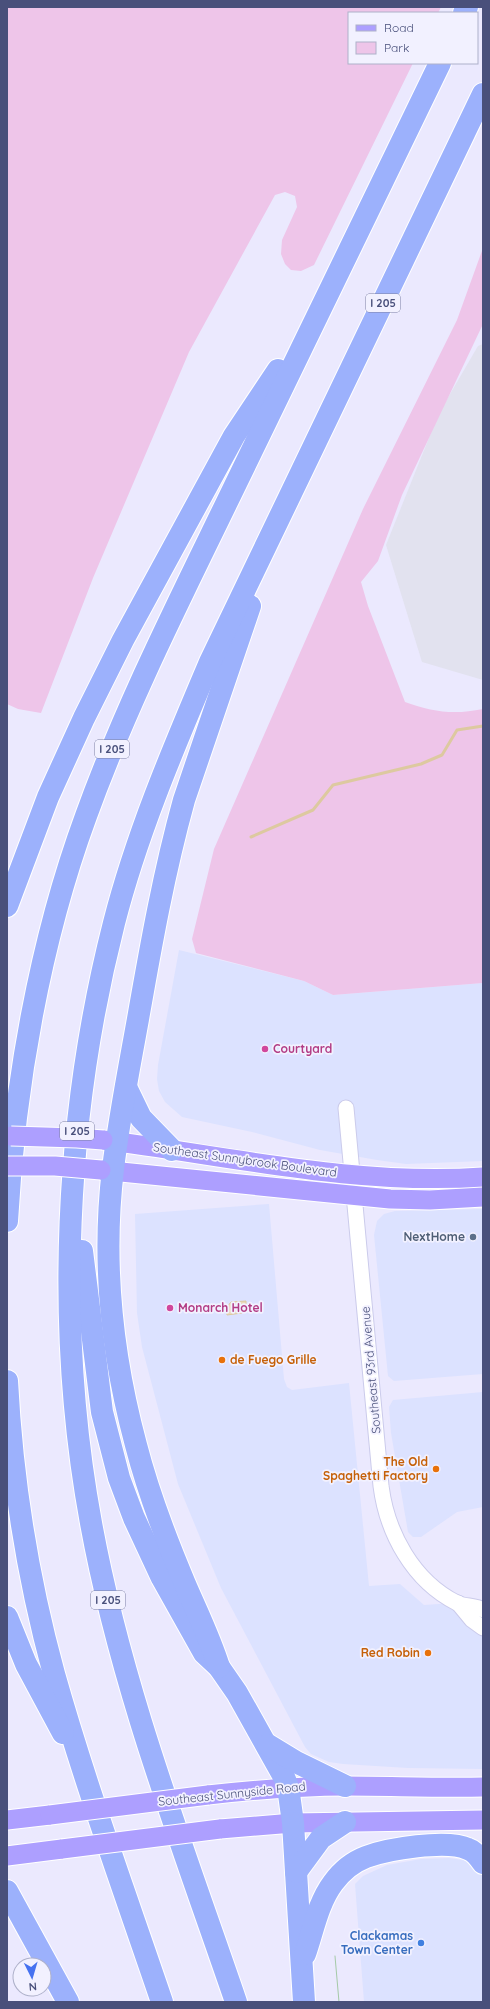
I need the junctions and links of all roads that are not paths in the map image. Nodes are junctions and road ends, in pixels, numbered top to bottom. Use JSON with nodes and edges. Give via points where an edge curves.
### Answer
{"nodes":[{"id":1,"x":440,"y":64,"type":"edge"},
{"id":2,"x":483,"y":94,"type":"edge"},
{"id":3,"x":319,"y":310,"type":"junction"},
{"id":4,"x":283,"y":511,"type":"junction"},
{"id":5,"x":7,"y":906,"type":"edge"},
{"id":6,"x":126,"y":1087,"type":"junction"},
{"id":7,"x":346,"y":1108,"type":"dead end"},
{"id":8,"x":7,"y":1136,"type":"edge"},
{"id":9,"x":110,"y":1141,"type":"junction"},
{"id":10,"x":172,"y":1150,"type":"junction"},
{"id":11,"x":7,"y":1166,"type":"edge"},
{"id":12,"x":107,"y":1170,"type":"junction"},
{"id":13,"x":352,"y":1174,"type":"junction"},
{"id":14,"x":483,"y":1177,"type":"edge"},
{"id":15,"x":73,"y":1180,"type":"junction"},
{"id":16,"x":354,"y":1196,"type":"junction"},
{"id":17,"x":483,"y":1197,"type":"edge"},
{"id":18,"x":7,"y":1220,"type":"edge"},
{"id":19,"x":7,"y":1380,"type":"edge"},
{"id":20,"x":458,"y":1603,"type":"junction"},
{"id":21,"x":483,"y":1610,"type":"edge"},
{"id":22,"x":7,"y":1617,"type":"edge"},
{"id":23,"x":483,"y":1628,"type":"edge"},
{"id":24,"x":219,"y":1667,"type":"junction"},
{"id":25,"x":266,"y":1743,"type":"junction"},
{"id":26,"x":87,"y":1778,"type":"junction"},
{"id":27,"x":345,"y":1786,"type":"junction"},
{"id":28,"x":483,"y":1787,"type":"edge"},
{"id":29,"x":288,"y":1788,"type":"junction"},
{"id":30,"x":7,"y":1820,"type":"edge"},
{"id":31,"x":483,"y":1820,"type":"edge"},
{"id":32,"x":345,"y":1822,"type":"junction"},
{"id":33,"x":293,"y":1823,"type":"junction"},
{"id":34,"x":7,"y":1856,"type":"edge"},
{"id":35,"x":483,"y":1863,"type":"edge"},
{"id":36,"x":296,"y":1872,"type":"junction"},
{"id":37,"x":7,"y":1891,"type":"edge"},
{"id":38,"x":12,"y":1908,"type":"edge"},
{"id":39,"x":302,"y":1962,"type":"junction"},
{"id":40,"x":68,"y":2002,"type":"edge"},
{"id":41,"x":162,"y":2002,"type":"edge"},
{"id":42,"x":236,"y":2002,"type":"edge"},
{"id":43,"x":304,"y":2002,"type":"edge"}],
"edges":[{"from":1,"to":3,"type":"highway","number":"I 205"},
{"from":2,"to":4,"type":"highway","number":"I 205"},
{"from":3,"to":5,"type":"highway","via":[[234,436],[123,640],[48,797]]},
{"from":3,"to":18,"type":"highway","number":"I 205","via":[[139,687],[86,816],[55,916],[37,993],[22,1079]]},
{"from":4,"to":6,"type":"highway","via":[[176,826],[158,906]]},
{"from":4,"to":15,"type":"highway","number":"I 205","via":[[170,754],[138,845],[114,922],[98,996],[84,1081]]},
{"from":6,"to":9,"type":"highway"},
{"from":6,"to":10,"type":"highway","via":[[141,1118]]},
{"from":7,"to":13,"type":"street","name":"Southeast 93rd Avenue"},
{"from":8,"to":9,"type":"main road","name":"Southeast Sunnybrook Boulevard","bridge":true},
{"from":9,"to":10,"type":"main road","name":"Southeast Sunnybrook Boulevard"},
{"from":9,"to":12,"type":"highway"},
{"from":10,"to":13,"type":"main road","name":"Southeast Sunnybrook Boulevard"},
{"from":11,"to":12,"type":"main road","name":"Southeast Sunnybrook Boulevard","bridge":true},
{"from":12,"to":16,"type":"main road","name":"Southeast Sunnybrook Boulevard"},
{"from":12,"to":24,"type":"highway","via":[[112,1313],[127,1409],[150,1491]]},
{"from":13,"to":14,"type":"main road","name":"Southeast Sunnybrook Boulevard","via":[[424,1179]]},
{"from":13,"to":16,"type":"street","name":"Southeast 93rd Avenue"},
{"from":15,"to":24,"type":"highway","via":[[102,1412],[119,1478],[134,1518],[162,1578],[204,1653]]},
{"from":15,"to":42,"type":"highway","number":"I 205","via":[[70,1266],[74,1384],[91,1521],[128,1678]]},
{"from":16,"to":17,"type":"main road","name":"Southeast Sunnybrook Boulevard","via":[[430,1200]]},
{"from":16,"to":20,"type":"street","name":"Southeast 93rd Avenue","via":[[381,1486],[386,1512],[410,1562],[434,1587]]},
{"from":19,"to":26,"type":"highway","via":[[15,1470],[26,1547],[54,1673]]},
{"from":20,"to":21,"type":"street","name":"Southeast 93rd Avenue"},
{"from":20,"to":23,"type":"street","name":"Southeast 93rd Avenue","via":[[472,1620]]},
{"from":22,"to":26,"type":"highway","via":[[26,1664]]},
{"from":24,"to":25,"type":"highway"},
{"from":25,"to":27,"type":"highway","via":[[296,1762]]},
{"from":25,"to":29,"type":"highway"},
{"from":26,"to":41,"type":"highway"},
{"from":27,"to":28,"type":"main road","name":"Southeast Sunnyside Road","via":[[430,1789]]},
{"from":27,"to":29,"type":"main road","name":"Southeast Sunnyside Road"},
{"from":29,"to":30,"type":"main road","name":"Southeast Sunnyside Road","bridge":true,"via":[[208,1795]]},
{"from":29,"to":33,"type":"highway"},
{"from":31,"to":32,"type":"main road"},
{"from":32,"to":33,"type":"main road"},
{"from":32,"to":36,"type":"highway","via":[[321,1838]]},
{"from":33,"to":34,"type":"main road","bridge":true,"via":[[220,1829]]},
{"from":33,"to":36,"type":"highway"},
{"from":35,"to":39,"type":"highway","via":[[468,1848],[441,1845],[398,1849],[365,1858],[345,1870],[329,1889]]},
{"from":36,"to":39,"type":"highway"},
{"from":37,"to":38,"type":"highway"},
{"from":38,"to":40,"type":"highway"},
{"from":39,"to":43,"type":"highway"}]}
